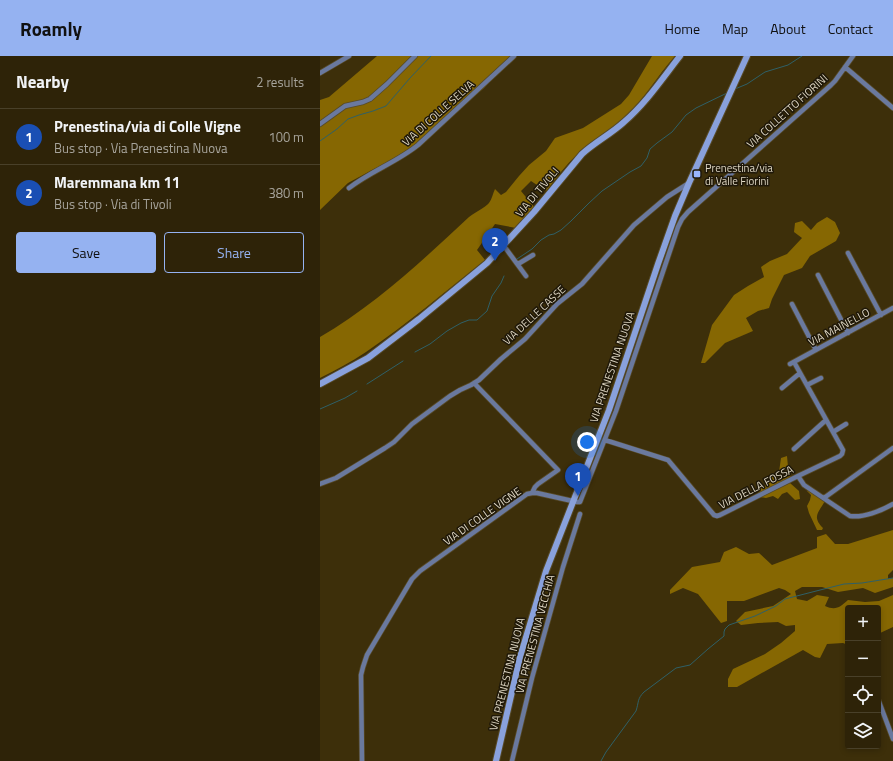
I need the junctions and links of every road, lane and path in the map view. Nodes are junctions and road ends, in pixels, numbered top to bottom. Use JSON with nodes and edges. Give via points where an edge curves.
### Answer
{"nodes":[{"id":1,"x":349,"y":56,"type":"edge"},
{"id":2,"x":415,"y":56,"type":"edge"},
{"id":3,"x":514,"y":56,"type":"edge"},
{"id":4,"x":680,"y":56,"type":"edge"},
{"id":5,"x":747,"y":56,"type":"edge"},
{"id":6,"x":853,"y":56,"type":"edge"},
{"id":7,"x":845,"y":67,"type":"junction"},
{"id":8,"x":320,"y":73,"type":"edge"},
{"id":9,"x":893,"y":108,"type":"edge"},
{"id":10,"x":320,"y":124,"type":"edge"},
{"id":11,"x":689,"y":183,"type":"junction"},
{"id":12,"x":350,"y":188,"type":"dead end"},
{"id":13,"x":504,"y":246,"type":"junction"},
{"id":14,"x":848,"y":253,"type":"dead end"},
{"id":15,"x":533,"y":255,"type":"dead end"},
{"id":16,"x":518,"y":264,"type":"junction"},
{"id":17,"x":818,"y":275,"type":"dead end"},
{"id":18,"x":526,"y":276,"type":"dead end"},
{"id":19,"x":792,"y":304,"type":"dead end"},
{"id":20,"x":893,"y":308,"type":"edge"},
{"id":21,"x":881,"y":315,"type":"junction"},
{"id":22,"x":848,"y":333,"type":"junction"},
{"id":23,"x":816,"y":350,"type":"junction"},
{"id":24,"x":800,"y":373,"type":"junction"},
{"id":25,"x":821,"y":378,"type":"dead end"},
{"id":26,"x":474,"y":383,"type":"junction"},
{"id":27,"x":320,"y":384,"type":"edge"},
{"id":28,"x":807,"y":385,"type":"junction"},
{"id":29,"x":782,"y":388,"type":"dead end"},
{"id":30,"x":826,"y":420,"type":"junction"},
{"id":31,"x":846,"y":424,"type":"dead end"},
{"id":32,"x":833,"y":432,"type":"junction"},
{"id":33,"x":605,"y":440,"type":"junction"},
{"id":34,"x":893,"y":448,"type":"edge"},
{"id":35,"x":794,"y":449,"type":"dead end"},
{"id":36,"x":842,"y":454,"type":"joint"},
{"id":37,"x":798,"y":476,"type":"junction"},
{"id":38,"x":320,"y":484,"type":"edge"},
{"id":39,"x":532,"y":493,"type":"junction"},
{"id":40,"x":824,"y":498,"type":"junction"},
{"id":41,"x":573,"y":501,"type":"junction"},
{"id":42,"x":893,"y":504,"type":"edge"},
{"id":43,"x":580,"y":514,"type":"dead end"},
{"id":44,"x":881,"y":707,"type":"edge"},
{"id":45,"x":893,"y":739,"type":"edge"},
{"id":46,"x":362,"y":761,"type":"edge"},
{"id":47,"x":496,"y":761,"type":"edge"},
{"id":48,"x":512,"y":761,"type":"edge"}],
"edges":[{"from":1,"to":8,"type":"street"},
{"from":2,"to":10,"type":"street","via":[[370,99],[345,106]]},
{"from":3,"to":12,"type":"street","name":"VIA DI COLLE SELVA","via":[[416,147]]},
{"from":4,"to":13,"type":"main road","name":"VIA DI TIVOLI","via":[[630,116],[578,158]]},
{"from":5,"to":11,"type":"main road","name":"VIA PRENESTINA NUOVA"},
{"from":6,"to":7,"type":"street","name":"VIA COLLETTO FIORINI"},
{"from":7,"to":9,"type":"street"},
{"from":7,"to":33,"type":"street","name":"VIA COLLETTO FIORINI","via":[[831,85],[684,217]]},
{"from":11,"to":26,"type":"street","name":"VIA DELLE CASSE","via":[[664,199],[634,225],[583,283],[554,306],[524,340]]},
{"from":11,"to":41,"type":"main road","name":"VIA PRENESTINA NUOVA","via":[[660,258],[609,410]]},
{"from":13,"to":16,"type":"street"},
{"from":13,"to":27,"type":"main road","name":"VIA DI TIVOLI","via":[[479,270],[368,358]]},
{"from":14,"to":21,"type":"street"},
{"from":15,"to":16,"type":"street"},
{"from":16,"to":18,"type":"street"},
{"from":17,"to":22,"type":"street"},
{"from":19,"to":23,"type":"street"},
{"from":20,"to":21,"type":"street","name":"VIA MAINELLO"},
{"from":21,"to":22,"type":"street","name":"VIA MAINELLO"},
{"from":22,"to":23,"type":"street","name":"VIA MAINELLO"},
{"from":23,"to":24,"type":"street","name":"VIA MAINELLO","via":[[792,363]]},
{"from":24,"to":28,"type":"street","name":"VIA MAINELLO"},
{"from":24,"to":29,"type":"street"},
{"from":25,"to":28,"type":"street"},
{"from":26,"to":38,"type":"street","name":"VIA DELLE CASSE","via":[[450,396],[385,448],[336,478]]},
{"from":26,"to":39,"type":"street","via":[[558,470],[538,484]]},
{"from":28,"to":30,"type":"street","name":"VIA MAINELLO"},
{"from":30,"to":32,"type":"street","name":"VIA MAINELLO"},
{"from":30,"to":35,"type":"street"},
{"from":31,"to":32,"type":"street"},
{"from":32,"to":36,"type":"street","name":"VIA MAINELLO","via":[[843,450]]},
{"from":33,"to":37,"type":"street","name":"VIA DELLA FOSSA","via":[[668,460],[716,516]]},
{"from":33,"to":41,"type":"street","via":[[581,501]]},
{"from":34,"to":40,"type":"street"},
{"from":36,"to":37,"type":"street","name":"VIA DELLA FOSSA"},
{"from":37,"to":40,"type":"street","via":[[803,484]]},
{"from":39,"to":41,"type":"street","name":"VIA DI COLLE VIGNE"},
{"from":39,"to":46,"type":"street","name":"VIA DI COLLE VIGNE","via":[[524,496],[420,571],[411,581],[367,655],[362,669]]},
{"from":40,"to":42,"type":"street","via":[[847,514],[856,517]]},
{"from":41,"to":47,"type":"main road","name":"VIA PRENESTINA NUOVA","via":[[546,571],[522,650]]},
{"from":43,"to":48,"type":"street","name":"VIA PRENESTINA VECCHIA","via":[[532,678]]},
{"from":44,"to":45,"type":"street"}]}
